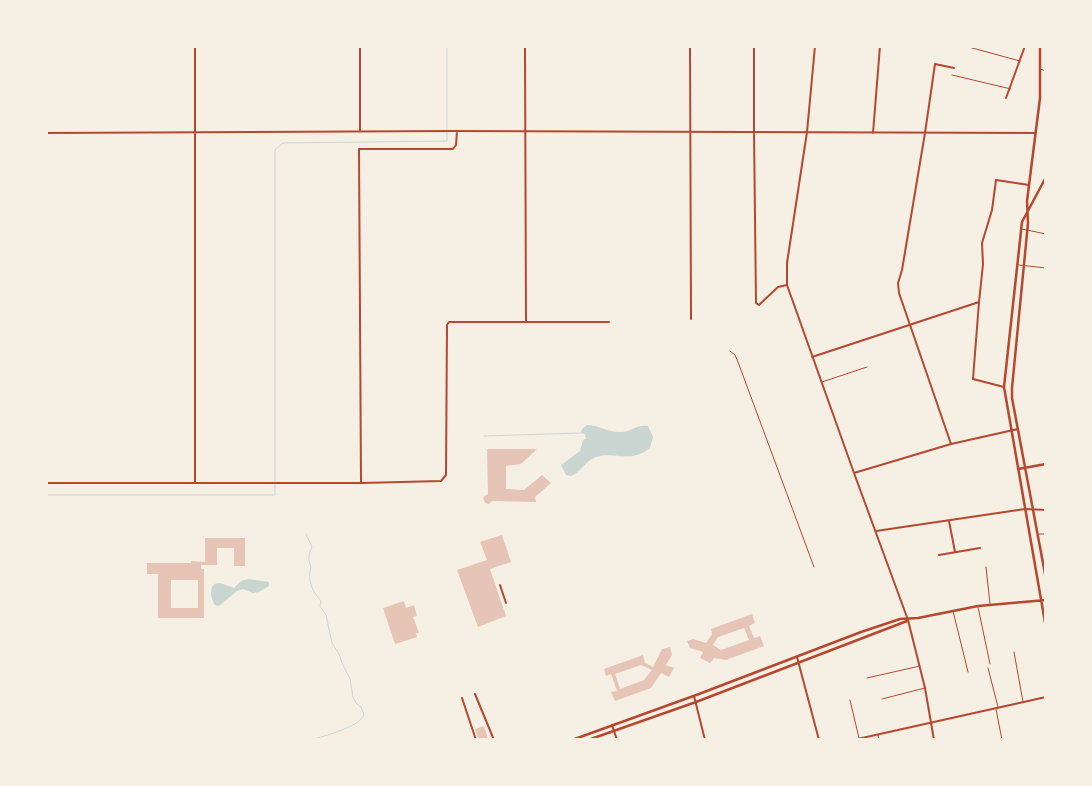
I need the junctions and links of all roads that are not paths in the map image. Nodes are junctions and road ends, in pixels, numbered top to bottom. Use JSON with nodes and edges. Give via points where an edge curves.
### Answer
{"nodes":[{"id":1,"x":195,"y":46,"type":"edge"},
{"id":2,"x":360,"y":46,"type":"edge"},
{"id":3,"x":525,"y":46,"type":"edge"},
{"id":4,"x":690,"y":46,"type":"edge"},
{"id":5,"x":754,"y":46,"type":"edge"},
{"id":6,"x":815,"y":46,"type":"edge"},
{"id":7,"x":880,"y":46,"type":"edge"},
{"id":8,"x":965,"y":46,"type":"edge"},
{"id":9,"x":1025,"y":46,"type":"edge"},
{"id":10,"x":1040,"y":46,"type":"edge"},
{"id":11,"x":1020,"y":62,"type":"junction"},
{"id":12,"x":954,"y":68,"type":"dead end"},
{"id":13,"x":1040,"y":69,"type":"junction"},
{"id":14,"x":1046,"y":71,"type":"edge"},
{"id":15,"x":952,"y":75,"type":"dead end"},
{"id":16,"x":1011,"y":90,"type":"junction"},
{"id":17,"x":1006,"y":98,"type":"dead end"},
{"id":18,"x":456,"y":131,"type":"junction"},
{"id":19,"x":525,"y":131,"type":"junction"},
{"id":20,"x":195,"y":132,"type":"junction"},
{"id":21,"x":360,"y":132,"type":"junction"},
{"id":22,"x":690,"y":132,"type":"junction"},
{"id":23,"x":754,"y":132,"type":"junction"},
{"id":24,"x":808,"y":132,"type":"junction"},
{"id":25,"x":873,"y":132,"type":"junction"},
{"id":26,"x":46,"y":133,"type":"edge"},
{"id":27,"x":926,"y":133,"type":"junction"},
{"id":28,"x":1036,"y":133,"type":"junction"},
{"id":29,"x":1046,"y":178,"type":"edge"},
{"id":30,"x":1029,"y":185,"type":"junction"},
{"id":31,"x":1027,"y":212,"type":"junction"},
{"id":32,"x":1022,"y":229,"type":"junction"},
{"id":33,"x":1027,"y":230,"type":"junction"},
{"id":34,"x":1046,"y":234,"type":"edge"},
{"id":35,"x":1018,"y":265,"type":"junction"},
{"id":36,"x":1024,"y":266,"type":"junction"},
{"id":37,"x":1046,"y":268,"type":"edge"},
{"id":38,"x":787,"y":285,"type":"junction"},
{"id":39,"x":978,"y":302,"type":"junction"},
{"id":40,"x":692,"y":318,"type":"dead end"},
{"id":41,"x":526,"y":321,"type":"junction"},
{"id":42,"x":609,"y":322,"type":"dead end"},
{"id":43,"x":910,"y":324,"type":"junction"},
{"id":44,"x":730,"y":351,"type":"dead end"},
{"id":45,"x":812,"y":357,"type":"junction"},
{"id":46,"x":867,"y":367,"type":"dead end"},
{"id":47,"x":821,"y":382,"type":"junction"},
{"id":48,"x":1004,"y":387,"type":"junction"},
{"id":49,"x":1018,"y":429,"type":"junction"},
{"id":50,"x":1010,"y":430,"type":"junction"},
{"id":51,"x":951,"y":444,"type":"junction"},
{"id":52,"x":1046,"y":464,"type":"edge"},
{"id":53,"x":1025,"y":467,"type":"junction"},
{"id":54,"x":1018,"y":469,"type":"junction"},
{"id":55,"x":854,"y":473,"type":"junction"},
{"id":56,"x":46,"y":483,"type":"edge"},
{"id":57,"x":195,"y":483,"type":"junction"},
{"id":58,"x":362,"y":483,"type":"junction"},
{"id":59,"x":1025,"y":509,"type":"junction"},
{"id":60,"x":1033,"y":509,"type":"junction"},
{"id":61,"x":1046,"y":510,"type":"edge"},
{"id":62,"x":949,"y":521,"type":"junction"},
{"id":63,"x":876,"y":532,"type":"junction"},
{"id":64,"x":1037,"y":534,"type":"junction"},
{"id":65,"x":1046,"y":534,"type":"edge"},
{"id":66,"x":980,"y":548,"type":"dead end"},
{"id":67,"x":955,"y":552,"type":"junction"},
{"id":68,"x":939,"y":555,"type":"dead end"},
{"id":69,"x":814,"y":567,"type":"dead end"},
{"id":70,"x":986,"y":567,"type":"dead end"},
{"id":71,"x":1046,"y":579,"type":"edge"},
{"id":72,"x":500,"y":585,"type":"dead end"},
{"id":73,"x":1041,"y":600,"type":"junction"},
{"id":74,"x":1046,"y":600,"type":"edge"},
{"id":75,"x":506,"y":603,"type":"dead end"},
{"id":76,"x":990,"y":604,"type":"junction"},
{"id":77,"x":978,"y":606,"type":"junction"},
{"id":78,"x":953,"y":610,"type":"junction"},
{"id":79,"x":908,"y":620,"type":"junction"},
{"id":80,"x":1046,"y":628,"type":"edge"},
{"id":81,"x":1014,"y":652,"type":"dead end"},
{"id":82,"x":797,"y":657,"type":"junction"},
{"id":83,"x":798,"y":662,"type":"junction"},
{"id":84,"x":990,"y":664,"type":"dead end"},
{"id":85,"x":920,"y":666,"type":"junction"},
{"id":86,"x":988,"y":668,"type":"dead end"},
{"id":87,"x":968,"y":672,"type":"dead end"},
{"id":88,"x":867,"y":678,"type":"dead end"},
{"id":89,"x":925,"y":688,"type":"junction"},
{"id":90,"x":476,"y":694,"type":"dead end"},
{"id":91,"x":694,"y":696,"type":"junction"},
{"id":92,"x":1046,"y":697,"type":"edge"},
{"id":93,"x":462,"y":698,"type":"dead end"},
{"id":94,"x":882,"y":699,"type":"dead end"},
{"id":95,"x":850,"y":700,"type":"dead end"},
{"id":96,"x":696,"y":702,"type":"junction"},
{"id":97,"x":1024,"y":702,"type":"junction"},
{"id":98,"x":997,"y":708,"type":"junction"},
{"id":99,"x":932,"y":722,"type":"junction"},
{"id":100,"x":612,"y":725,"type":"junction"},
{"id":101,"x":614,"y":730,"type":"junction"},
{"id":102,"x":878,"y":734,"type":"junction"},
{"id":103,"x":859,"y":738,"type":"junction"},
{"id":104,"x":476,"y":740,"type":"edge"},
{"id":105,"x":494,"y":740,"type":"edge"},
{"id":106,"x":572,"y":740,"type":"edge"},
{"id":107,"x":588,"y":740,"type":"edge"},
{"id":108,"x":617,"y":740,"type":"edge"},
{"id":109,"x":705,"y":740,"type":"edge"},
{"id":110,"x":819,"y":740,"type":"edge"},
{"id":111,"x":853,"y":740,"type":"edge"},
{"id":112,"x":879,"y":740,"type":"edge"},
{"id":113,"x":934,"y":740,"type":"edge"},
{"id":114,"x":1002,"y":740,"type":"edge"}],
"edges":[{"from":1,"to":20,"type":"street"},
{"from":2,"to":21,"type":"street"},
{"from":3,"to":19,"type":"street"},
{"from":4,"to":22,"type":"street"},
{"from":5,"to":23,"type":"street"},
{"from":6,"to":24,"type":"street"},
{"from":7,"to":25,"type":"street"},
{"from":8,"to":11,"type":"lane"},
{"from":9,"to":11,"type":"street"},
{"from":10,"to":13,"type":"street"},
{"from":11,"to":16,"type":"street"},
{"from":12,"to":27,"type":"street","via":[[935,64]]},
{"from":13,"to":14,"type":"lane"},
{"from":13,"to":28,"type":"street"},
{"from":15,"to":16,"type":"lane"},
{"from":16,"to":17,"type":"street"},
{"from":18,"to":19,"type":"street"},
{"from":18,"to":21,"type":"street"},
{"from":18,"to":58,"type":"street","via":[[453,149],[359,150]]},
{"from":19,"to":22,"type":"street"},
{"from":19,"to":41,"type":"street"},
{"from":20,"to":21,"type":"street"},
{"from":20,"to":26,"type":"street"},
{"from":20,"to":57,"type":"street"},
{"from":22,"to":23,"type":"street"},
{"from":22,"to":40,"type":"street"},
{"from":23,"to":24,"type":"street"},
{"from":23,"to":38,"type":"street","via":[[756,304],[759,305],[778,287]]},
{"from":24,"to":25,"type":"street"},
{"from":24,"to":38,"type":"street"},
{"from":25,"to":27,"type":"street"},
{"from":27,"to":28,"type":"street"},
{"from":27,"to":43,"type":"street","via":[[898,283]]},
{"from":28,"to":30,"type":"street"},
{"from":29,"to":31,"type":"street"},
{"from":30,"to":31,"type":"street"},
{"from":30,"to":39,"type":"street","via":[[996,180],[992,210],[982,243],[984,264]]},
{"from":31,"to":32,"type":"street"},
{"from":31,"to":33,"type":"street"},
{"from":32,"to":33,"type":"lane"},
{"from":32,"to":35,"type":"street"},
{"from":33,"to":34,"type":"lane"},
{"from":33,"to":36,"type":"street"},
{"from":35,"to":36,"type":"lane"},
{"from":35,"to":48,"type":"street"},
{"from":36,"to":37,"type":"lane"},
{"from":36,"to":49,"type":"street","via":[[1012,398]]},
{"from":38,"to":45,"type":"street"},
{"from":39,"to":43,"type":"street"},
{"from":39,"to":48,"type":"street","via":[[973,379]]},
{"from":41,"to":42,"type":"street"},
{"from":41,"to":58,"type":"street","via":[[452,320],[447,325],[444,479]]},
{"from":43,"to":45,"type":"street"},
{"from":43,"to":51,"type":"street"},
{"from":44,"to":69,"type":"lane","via":[[738,362]]},
{"from":45,"to":47,"type":"street"},
{"from":46,"to":47,"type":"lane"},
{"from":47,"to":55,"type":"street"},
{"from":48,"to":50,"type":"street"},
{"from":49,"to":50,"type":"street"},
{"from":49,"to":53,"type":"street"},
{"from":50,"to":51,"type":"street"},
{"from":50,"to":54,"type":"street"},
{"from":51,"to":55,"type":"street"},
{"from":52,"to":53,"type":"street"},
{"from":53,"to":54,"type":"street"},
{"from":53,"to":60,"type":"street"},
{"from":54,"to":59,"type":"street"},
{"from":55,"to":63,"type":"street"},
{"from":56,"to":57,"type":"street"},
{"from":57,"to":58,"type":"street"},
{"from":59,"to":60,"type":"street"},
{"from":59,"to":62,"type":"street"},
{"from":59,"to":73,"type":"street"},
{"from":60,"to":61,"type":"street"},
{"from":60,"to":64,"type":"street"},
{"from":62,"to":63,"type":"street"},
{"from":62,"to":67,"type":"street"},
{"from":63,"to":79,"type":"street"},
{"from":64,"to":65,"type":"lane"},
{"from":64,"to":71,"type":"street"},
{"from":66,"to":67,"type":"street"},
{"from":67,"to":68,"type":"street"},
{"from":70,"to":76,"type":"lane"},
{"from":72,"to":75,"type":"street"},
{"from":73,"to":74,"type":"street"},
{"from":73,"to":76,"type":"street"},
{"from":73,"to":80,"type":"street"},
{"from":76,"to":77,"type":"street"},
{"from":77,"to":78,"type":"street"},
{"from":77,"to":84,"type":"lane"},
{"from":78,"to":79,"type":"street"},
{"from":78,"to":87,"type":"lane"},
{"from":79,"to":82,"type":"street","via":[[900,619],[860,632]]},
{"from":79,"to":83,"type":"street"},
{"from":79,"to":85,"type":"street"},
{"from":81,"to":97,"type":"lane"},
{"from":82,"to":83,"type":"street"},
{"from":82,"to":91,"type":"street"},
{"from":83,"to":96,"type":"street"},
{"from":83,"to":110,"type":"street"},
{"from":85,"to":88,"type":"lane"},
{"from":85,"to":89,"type":"street"},
{"from":86,"to":98,"type":"lane"},
{"from":89,"to":94,"type":"lane"},
{"from":89,"to":99,"type":"street"},
{"from":90,"to":105,"type":"street"},
{"from":91,"to":96,"type":"street"},
{"from":91,"to":100,"type":"street"},
{"from":92,"to":97,"type":"street"},
{"from":93,"to":104,"type":"street"},
{"from":95,"to":103,"type":"lane"},
{"from":96,"to":101,"type":"street"},
{"from":96,"to":109,"type":"street"},
{"from":97,"to":98,"type":"street"},
{"from":98,"to":99,"type":"street"},
{"from":98,"to":114,"type":"lane"},
{"from":99,"to":102,"type":"street"},
{"from":99,"to":113,"type":"street"},
{"from":100,"to":101,"type":"street"},
{"from":100,"to":106,"type":"street"},
{"from":101,"to":107,"type":"street"},
{"from":101,"to":108,"type":"street"},
{"from":102,"to":103,"type":"street"},
{"from":102,"to":112,"type":"lane"},
{"from":103,"to":111,"type":"street"}]}
